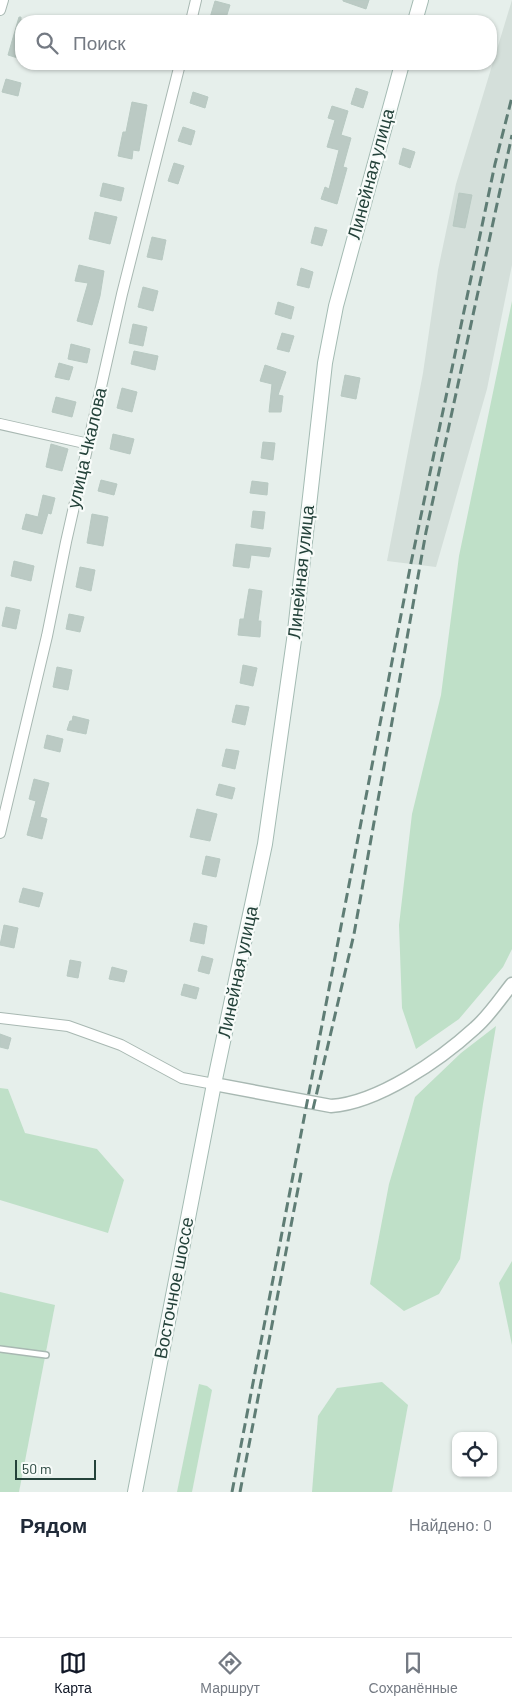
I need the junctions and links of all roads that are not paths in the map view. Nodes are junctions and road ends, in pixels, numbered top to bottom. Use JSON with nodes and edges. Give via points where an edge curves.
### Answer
{"nodes":[{"id":1,"x":3,"y":0,"type":"edge"},
{"id":2,"x":196,"y":0,"type":"edge"},
{"id":3,"x":421,"y":0,"type":"edge"},
{"id":4,"x":0,"y":10,"type":"edge"},
{"id":5,"x":192,"y":15,"type":"edge"},
{"id":6,"x":417,"y":15,"type":"edge"},
{"id":7,"x":178,"y":70,"type":"edge"},
{"id":8,"x":400,"y":70,"type":"edge"},
{"id":9,"x":0,"y":424,"type":"edge"},
{"id":10,"x":88,"y":444,"type":"junction"},
{"id":11,"x":0,"y":833,"type":"edge"},
{"id":12,"x":512,"y":984,"type":"edge"},
{"id":13,"x":0,"y":1018,"type":"edge"},
{"id":14,"x":214,"y":1084,"type":"junction"},
{"id":15,"x":0,"y":1349,"type":"edge"},
{"id":16,"x":46,"y":1355,"type":"dead end"},
{"id":17,"x":135,"y":1492,"type":"edge"}],
"edges":[{"from":1,"to":4,"type":"street"},
{"from":2,"to":5,"type":"street"},
{"from":3,"to":6,"type":"main road"},
{"from":7,"to":10,"type":"street","name":"улица Чкалова"},
{"from":8,"to":14,"type":"main road","name":"Линейная улица","via":[[336,306],[329,344],[294,640],[265,844]]},
{"from":9,"to":10,"type":"street"},
{"from":10,"to":11,"type":"street","name":"улица Чкалова"},
{"from":12,"to":14,"type":"street","via":[[476,1027],[439,1058],[368,1098],[331,1106]]},
{"from":13,"to":14,"type":"street","via":[[68,1026],[121,1046],[182,1078]]},
{"from":14,"to":17,"type":"main road","name":"Восточное шоссе"},
{"from":15,"to":16,"type":"lane"}]}
